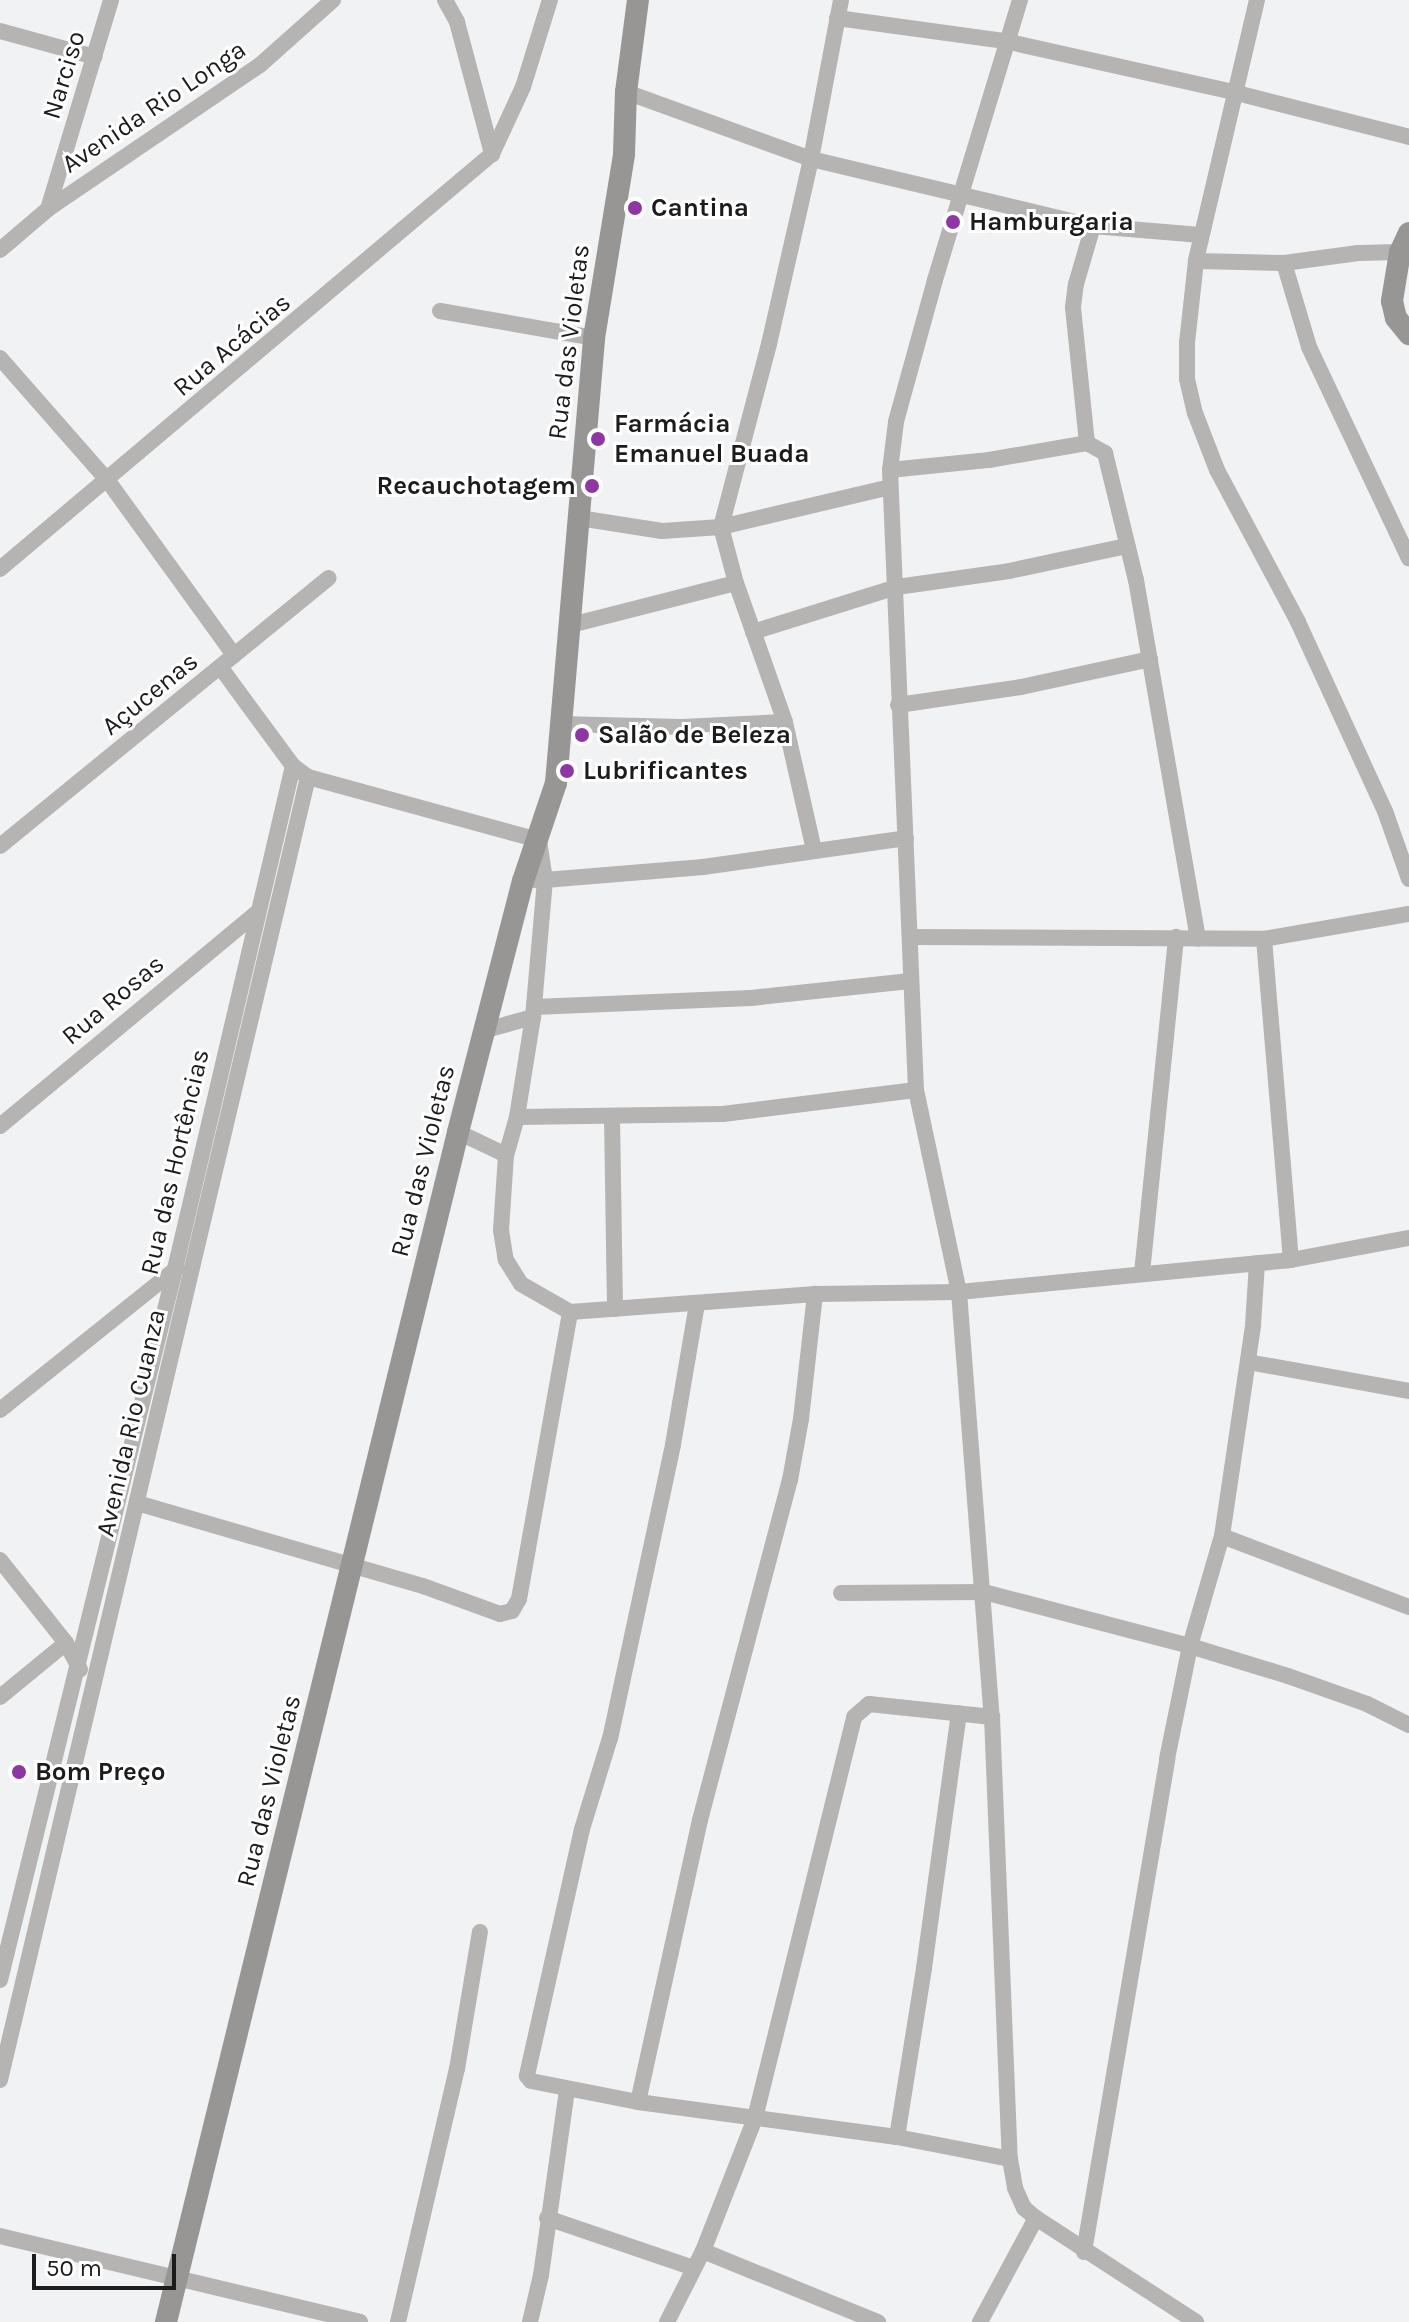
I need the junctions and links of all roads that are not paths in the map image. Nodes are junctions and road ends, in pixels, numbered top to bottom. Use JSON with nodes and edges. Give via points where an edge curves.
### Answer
{"nodes":[{"id":1,"x":111,"y":0,"type":"edge"},
{"id":2,"x":333,"y":0,"type":"edge"},
{"id":3,"x":445,"y":0,"type":"edge"},
{"id":4,"x":550,"y":0,"type":"edge"},
{"id":5,"x":638,"y":0,"type":"edge"},
{"id":6,"x":841,"y":0,"type":"edge"},
{"id":7,"x":1020,"y":0,"type":"edge"},
{"id":8,"x":1257,"y":0,"type":"edge"},
{"id":9,"x":837,"y":18,"type":"junction"},
{"id":10,"x":0,"y":31,"type":"edge"},
{"id":11,"x":1005,"y":41,"type":"junction"},
{"id":12,"x":95,"y":57,"type":"junction"},
{"id":13,"x":626,"y":92,"type":"junction"},
{"id":14,"x":1233,"y":92,"type":"junction"},
{"id":15,"x":1409,"y":137,"type":"edge"},
{"id":16,"x":492,"y":154,"type":"junction"},
{"id":17,"x":811,"y":159,"type":"junction"},
{"id":18,"x":962,"y":194,"type":"junction"},
{"id":19,"x":48,"y":209,"type":"junction"},
{"id":20,"x":1093,"y":226,"type":"junction"},
{"id":21,"x":1201,"y":235,"type":"junction"},
{"id":22,"x":1404,"y":243,"type":"edge"},
{"id":23,"x":0,"y":250,"type":"edge"},
{"id":24,"x":1196,"y":261,"type":"junction"},
{"id":25,"x":1284,"y":263,"type":"junction"},
{"id":26,"x":440,"y":311,"type":"dead end"},
{"id":27,"x":1409,"y":334,"type":"edge"},
{"id":28,"x":594,"y":338,"type":"junction"},
{"id":29,"x":0,"y":358,"type":"edge"},
{"id":30,"x":1087,"y":443,"type":"junction"},
{"id":31,"x":890,"y":479,"type":"junction"},
{"id":32,"x":108,"y":481,"type":"junction"},
{"id":33,"x":579,"y":518,"type":"junction"},
{"id":34,"x":721,"y":527,"type":"junction"},
{"id":35,"x":1127,"y":546,"type":"junction"},
{"id":36,"x":1409,"y":559,"type":"edge"},
{"id":37,"x":0,"y":569,"type":"edge"},
{"id":38,"x":329,"y":578,"type":"dead end"},
{"id":39,"x":736,"y":583,"type":"junction"},
{"id":40,"x":897,"y":587,"type":"junction"},
{"id":41,"x":567,"y":626,"type":"junction"},
{"id":42,"x":753,"y":632,"type":"junction"},
{"id":43,"x":234,"y":655,"type":"junction"},
{"id":44,"x":1150,"y":659,"type":"junction"},
{"id":45,"x":221,"y":668,"type":"junction"},
{"id":46,"x":898,"y":705,"type":"junction"},
{"id":47,"x":785,"y":722,"type":"junction"},
{"id":48,"x":559,"y":724,"type":"junction"},
{"id":49,"x":297,"y":772,"type":"junction"},
{"id":50,"x":906,"y":838,"type":"junction"},
{"id":51,"x":539,"y":840,"type":"junction"},
{"id":52,"x":0,"y":846,"type":"edge"},
{"id":53,"x":814,"y":850,"type":"junction"},
{"id":54,"x":1409,"y":879,"type":"edge"},
{"id":55,"x":534,"y":880,"type":"junction"},
{"id":56,"x":258,"y":912,"type":"junction"},
{"id":57,"x":1409,"y":914,"type":"edge"},
{"id":58,"x":912,"y":937,"type":"junction"},
{"id":59,"x":1176,"y":937,"type":"junction"},
{"id":60,"x":1198,"y":939,"type":"junction"},
{"id":61,"x":1264,"y":939,"type":"junction"},
{"id":62,"x":910,"y":981,"type":"junction"},
{"id":63,"x":534,"y":1012,"type":"junction"},
{"id":64,"x":486,"y":1030,"type":"junction"},
{"id":65,"x":916,"y":1090,"type":"junction"},
{"id":66,"x":517,"y":1117,"type":"junction"},
{"id":67,"x":612,"y":1117,"type":"junction"},
{"id":68,"x":0,"y":1126,"type":"edge"},
{"id":69,"x":458,"y":1132,"type":"junction"},
{"id":70,"x":506,"y":1155,"type":"junction"},
{"id":71,"x":1409,"y":1238,"type":"edge"},
{"id":72,"x":195,"y":1259,"type":"junction"},
{"id":73,"x":1291,"y":1260,"type":"junction"},
{"id":74,"x":1257,"y":1263,"type":"junction"},
{"id":75,"x":175,"y":1269,"type":"junction"},
{"id":76,"x":1142,"y":1273,"type":"junction"},
{"id":77,"x":959,"y":1292,"type":"junction"},
{"id":78,"x":815,"y":1294,"type":"junction"},
{"id":79,"x":697,"y":1304,"type":"junction"},
{"id":80,"x":615,"y":1309,"type":"junction"},
{"id":81,"x":570,"y":1312,"type":"junction"},
{"id":82,"x":1248,"y":1362,"type":"junction"},
{"id":83,"x":1409,"y":1391,"type":"edge"},
{"id":84,"x":0,"y":1410,"type":"edge"},
{"id":85,"x":137,"y":1503,"type":"junction"},
{"id":86,"x":1222,"y":1536,"type":"junction"},
{"id":87,"x":0,"y":1560,"type":"edge"},
{"id":88,"x":354,"y":1566,"type":"junction"},
{"id":89,"x":984,"y":1592,"type":"junction"},
{"id":90,"x":841,"y":1593,"type":"dead end"},
{"id":91,"x":1409,"y":1607,"type":"edge"},
{"id":92,"x":66,"y":1643,"type":"junction"},
{"id":93,"x":1190,"y":1646,"type":"junction"},
{"id":94,"x":79,"y":1667,"type":"junction"},
{"id":95,"x":92,"y":1691,"type":"junction"},
{"id":96,"x":0,"y":1697,"type":"edge"},
{"id":97,"x":959,"y":1713,"type":"junction"},
{"id":98,"x":992,"y":1717,"type":"junction"},
{"id":99,"x":1409,"y":1725,"type":"edge"},
{"id":100,"x":480,"y":1932,"type":"dead end"},
{"id":101,"x":0,"y":1980,"type":"edge"},
{"id":102,"x":0,"y":2080,"type":"edge"},
{"id":103,"x":567,"y":2089,"type":"junction"},
{"id":104,"x":638,"y":2102,"type":"junction"},
{"id":105,"x":755,"y":2118,"type":"junction"},
{"id":106,"x":897,"y":2137,"type":"junction"},
{"id":107,"x":1010,"y":2159,"type":"junction"},
{"id":108,"x":547,"y":2218,"type":"junction"},
{"id":109,"x":1036,"y":2218,"type":"junction"},
{"id":110,"x":0,"y":2236,"type":"edge"},
{"id":111,"x":703,"y":2251,"type":"junction"},
{"id":112,"x":1084,"y":2252,"type":"junction"},
{"id":113,"x":694,"y":2268,"type":"junction"},
{"id":114,"x":177,"y":2279,"type":"junction"},
{"id":115,"x":1193,"y":2321,"type":"edge"},
{"id":116,"x":166,"y":2322,"type":"edge"},
{"id":117,"x":360,"y":2322,"type":"edge"},
{"id":118,"x":398,"y":2322,"type":"edge"},
{"id":119,"x":530,"y":2322,"type":"edge"},
{"id":120,"x":667,"y":2322,"type":"edge"},
{"id":121,"x":878,"y":2322,"type":"edge"},
{"id":122,"x":980,"y":2322,"type":"edge"}],
"edges":[{"from":1,"to":12,"type":"street","name":"Narciso"},
{"from":2,"to":19,"type":"street","name":"Avenida Rio Longa","via":[[260,65]]},
{"from":3,"to":16,"type":"street","via":[[457,22]]},
{"from":4,"to":16,"type":"street","via":[[523,87]]},
{"from":5,"to":13,"type":"street","name":"Rua das Violetas"},
{"from":6,"to":9,"type":"street"},
{"from":7,"to":11,"type":"street"},
{"from":8,"to":14,"type":"street"},
{"from":9,"to":11,"type":"street"},
{"from":9,"to":17,"type":"street"},
{"from":10,"to":12,"type":"street"},
{"from":11,"to":14,"type":"street"},
{"from":11,"to":18,"type":"street"},
{"from":12,"to":19,"type":"street","name":"Narciso"},
{"from":13,"to":17,"type":"street"},
{"from":13,"to":28,"type":"street","name":"Rua das Violetas","via":[[624,154]]},
{"from":14,"to":15,"type":"street"},
{"from":14,"to":21,"type":"street"},
{"from":16,"to":32,"type":"street","name":"Rua Acácias"},
{"from":17,"to":18,"type":"street"},
{"from":17,"to":34,"type":"street"},
{"from":18,"to":20,"type":"street"},
{"from":18,"to":31,"type":"street","via":[[896,422]]},
{"from":19,"to":23,"type":"street","name":"Avenida Rio Longa"},
{"from":20,"to":21,"type":"street"},
{"from":20,"to":30,"type":"street","via":[[1073,307]]},
{"from":21,"to":24,"type":"street"},
{"from":22,"to":25,"type":"street"},
{"from":22,"to":27,"type":"street","via":[[1392,301],[1396,318]]},
{"from":24,"to":25,"type":"street"},
{"from":24,"to":54,"type":"street","via":[[1187,343],[1187,379],[1195,413],[1217,470],[1298,622],[1379,798]]},
{"from":25,"to":36,"type":"street","via":[[1309,347]]},
{"from":26,"to":28,"type":"street"},
{"from":28,"to":33,"type":"street","name":"Rua das Violetas"},
{"from":29,"to":32,"type":"street"},
{"from":30,"to":31,"type":"street"},
{"from":30,"to":35,"type":"street","via":[[1105,453]]},
{"from":31,"to":34,"type":"street"},
{"from":31,"to":40,"type":"street"},
{"from":32,"to":37,"type":"street","name":"Rua Acácias"},
{"from":32,"to":43,"type":"street"},
{"from":33,"to":34,"type":"street","via":[[662,531]]},
{"from":33,"to":41,"type":"street","name":"Rua das Violetas"},
{"from":34,"to":39,"type":"street"},
{"from":35,"to":40,"type":"street"},
{"from":35,"to":44,"type":"street"},
{"from":38,"to":43,"type":"street","name":"Açucenas"},
{"from":39,"to":41,"type":"street"},
{"from":39,"to":42,"type":"street"},
{"from":40,"to":42,"type":"street"},
{"from":40,"to":46,"type":"street"},
{"from":41,"to":48,"type":"street","name":"Rua das Violetas"},
{"from":42,"to":47,"type":"street"},
{"from":43,"to":45,"type":"street","name":"Açucenas"},
{"from":44,"to":46,"type":"street","via":[[1021,687]]},
{"from":44,"to":60,"type":"street"},
{"from":45,"to":49,"type":"street"},
{"from":45,"to":52,"type":"street","name":"Açucenas"},
{"from":46,"to":50,"type":"street"},
{"from":47,"to":48,"type":"street","via":[[682,727]]},
{"from":47,"to":53,"type":"street"},
{"from":48,"to":51,"type":"street","name":"Rua das Violetas","via":[[556,783]]},
{"from":49,"to":51,"type":"street"},
{"from":49,"to":56,"type":"street","name":"Rua das Hortências"},
{"from":49,"to":72,"type":"street","name":"Avenida Rio Cuanza"},
{"from":50,"to":53,"type":"street"},
{"from":50,"to":58,"type":"street"},
{"from":51,"to":55,"type":"street","name":"Rua das Violetas"},
{"from":53,"to":55,"type":"street","via":[[703,867]]},
{"from":55,"to":63,"type":"street"},
{"from":55,"to":64,"type":"street","name":"Rua das Violetas"},
{"from":56,"to":68,"type":"street","name":"Rua Rosas"},
{"from":56,"to":75,"type":"street","name":"Rua das Hortências"},
{"from":57,"to":61,"type":"street"},
{"from":58,"to":59,"type":"street"},
{"from":58,"to":62,"type":"street"},
{"from":59,"to":60,"type":"street"},
{"from":59,"to":76,"type":"street"},
{"from":60,"to":61,"type":"street"},
{"from":61,"to":73,"type":"street"},
{"from":62,"to":63,"type":"street"},
{"from":62,"to":65,"type":"street"},
{"from":63,"to":64,"type":"street"},
{"from":63,"to":66,"type":"street"},
{"from":64,"to":69,"type":"street","name":"Rua das Violetas"},
{"from":65,"to":67,"type":"street","via":[[792,1108]]},
{"from":65,"to":77,"type":"street"},
{"from":66,"to":67,"type":"street"},
{"from":66,"to":70,"type":"street"},
{"from":67,"to":80,"type":"street"},
{"from":69,"to":70,"type":"street"},
{"from":69,"to":88,"type":"street","name":"Rua das Violetas"},
{"from":70,"to":81,"type":"street","via":[[501,1230],[506,1260],[521,1284]]},
{"from":71,"to":73,"type":"street"},
{"from":72,"to":75,"type":"street"},
{"from":72,"to":85,"type":"street","name":"Avenida Rio Cuanza"},
{"from":73,"to":74,"type":"street"},
{"from":74,"to":76,"type":"street"},
{"from":74,"to":82,"type":"street"},
{"from":75,"to":84,"type":"street"},
{"from":75,"to":94,"type":"street","name":"Rua das Hortências"},
{"from":76,"to":77,"type":"street"},
{"from":77,"to":78,"type":"street"},
{"from":77,"to":89,"type":"street"},
{"from":78,"to":79,"type":"street"},
{"from":78,"to":104,"type":"street","via":[[790,1480],[700,1820]]},
{"from":79,"to":80,"type":"street"},
{"from":79,"to":103,"type":"street","via":[[673,1445],[610,1738],[582,1829],[526,2072],[531,2081]]},
{"from":80,"to":81,"type":"street"},
{"from":81,"to":88,"type":"street","via":[[519,1599],[512,1611],[500,1614]]},
{"from":82,"to":83,"type":"street"},
{"from":82,"to":86,"type":"street"},
{"from":85,"to":88,"type":"street"},
{"from":85,"to":95,"type":"street","name":"Avenida Rio Cuanza"},
{"from":86,"to":91,"type":"street"},
{"from":86,"to":93,"type":"street"},
{"from":87,"to":92,"type":"street"},
{"from":88,"to":114,"type":"street","name":"Rua das Violetas"},
{"from":89,"to":90,"type":"street"},
{"from":89,"to":93,"type":"street"},
{"from":89,"to":98,"type":"street"},
{"from":92,"to":94,"type":"street"},
{"from":92,"to":96,"type":"street"},
{"from":93,"to":99,"type":"street","via":[[1367,1704]]},
{"from":93,"to":112,"type":"street"},
{"from":94,"to":95,"type":"street"},
{"from":94,"to":101,"type":"street","name":"Rua das Hortências"},
{"from":95,"to":102,"type":"street","name":"Avenida Rio Cuanza"},
{"from":97,"to":98,"type":"street"},
{"from":97,"to":105,"type":"street","via":[[869,1704],[854,1717]]},
{"from":97,"to":106,"type":"street"},
{"from":98,"to":107,"type":"street"},
{"from":100,"to":118,"type":"street","via":[[457,2069]]},
{"from":103,"to":104,"type":"street"},
{"from":103,"to":108,"type":"street"},
{"from":104,"to":105,"type":"street"},
{"from":105,"to":106,"type":"street"},
{"from":105,"to":111,"type":"street"},
{"from":106,"to":107,"type":"street"},
{"from":107,"to":109,"type":"street","via":[[1015,2188],[1024,2208]]},
{"from":108,"to":113,"type":"street"},
{"from":108,"to":119,"type":"street"},
{"from":109,"to":112,"type":"street"},
{"from":109,"to":122,"type":"street"},
{"from":110,"to":114,"type":"street"},
{"from":111,"to":113,"type":"street"},
{"from":111,"to":121,"type":"street"},
{"from":112,"to":115,"type":"street"},
{"from":113,"to":120,"type":"street"},
{"from":114,"to":116,"type":"street","name":"Rua das Violetas"},
{"from":114,"to":117,"type":"street"}]}
